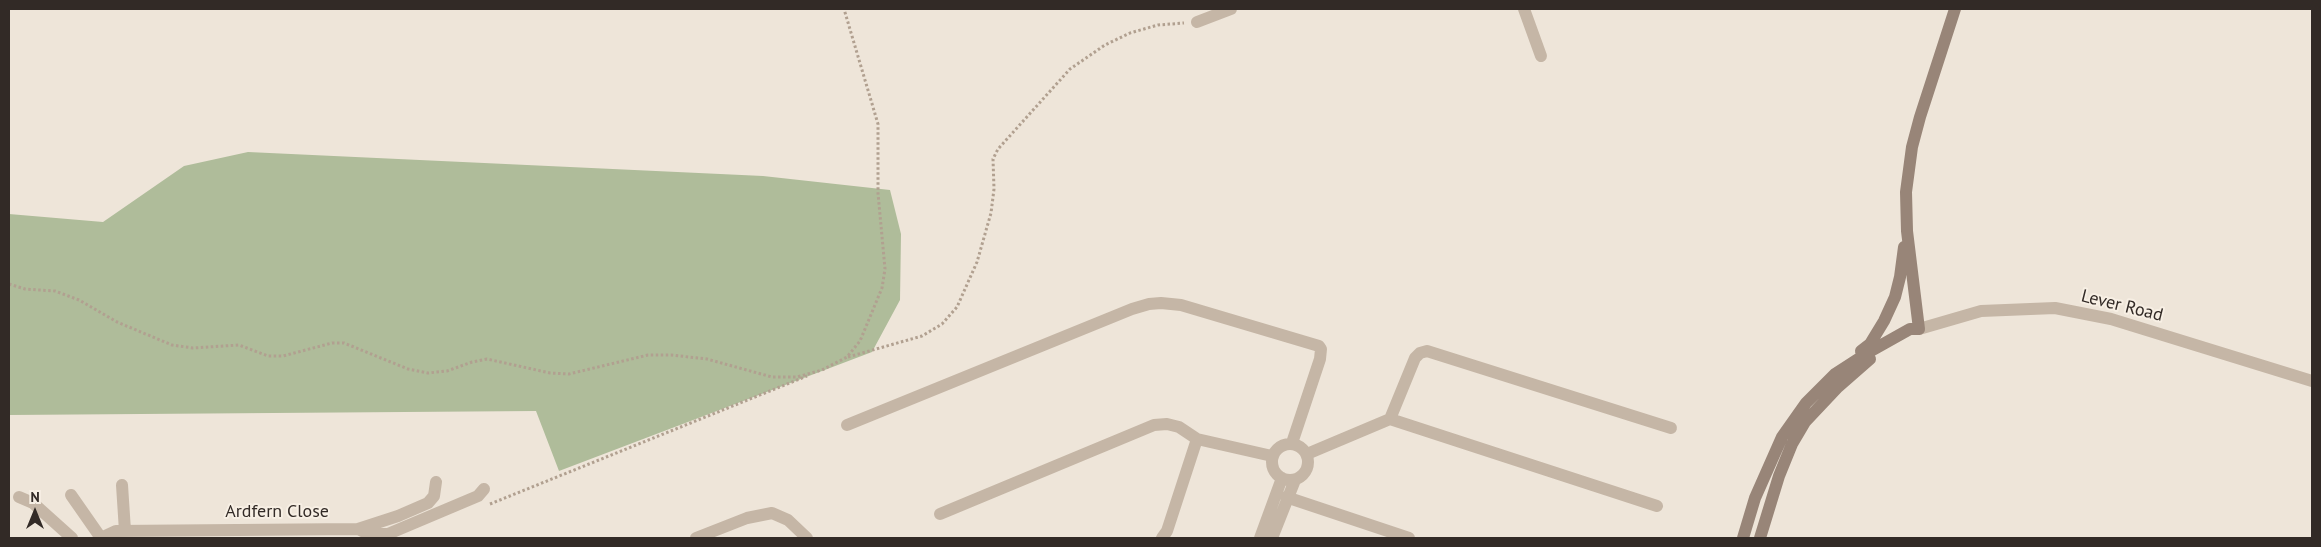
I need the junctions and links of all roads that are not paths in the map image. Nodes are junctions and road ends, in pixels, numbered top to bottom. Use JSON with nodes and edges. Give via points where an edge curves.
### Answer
{"nodes":[{"id":1,"x":1231,"y":9,"type":"edge"},
{"id":2,"x":1524,"y":9,"type":"edge"},
{"id":3,"x":1955,"y":9,"type":"edge"},
{"id":4,"x":1196,"y":22,"type":"road end"},
{"id":5,"x":1541,"y":56,"type":"dead end"},
{"id":6,"x":1907,"y":231,"type":"junction"},
{"id":7,"x":1919,"y":329,"type":"junction"},
{"id":8,"x":1835,"y":374,"type":"junction"},
{"id":9,"x":2312,"y":380,"type":"edge"},
{"id":10,"x":1390,"y":419,"type":"junction"},
{"id":11,"x":846,"y":425,"type":"dead end"},
{"id":12,"x":1671,"y":428,"type":"dead end"},
{"id":13,"x":1196,"y":439,"type":"junction"},
{"id":14,"x":1292,"y":443,"type":"junction"},
{"id":15,"x":1307,"y":454,"type":"junction"},
{"id":16,"x":1272,"y":456,"type":"junction"},
{"id":17,"x":1288,"y":479,"type":"junction"},
{"id":18,"x":436,"y":482,"type":"dead end"},
{"id":19,"x":122,"y":485,"type":"dead end"},
{"id":20,"x":484,"y":489,"type":"dead end"},
{"id":21,"x":71,"y":494,"type":"dead end"},
{"id":22,"x":19,"y":497,"type":"dead end"},
{"id":23,"x":1286,"y":497,"type":"junction"},
{"id":24,"x":1658,"y":506,"type":"dead end"},
{"id":25,"x":940,"y":514,"type":"dead end"},
{"id":26,"x":358,"y":529,"type":"junction"},
{"id":27,"x":125,"y":531,"type":"junction"},
{"id":28,"x":1402,"y":537,"type":"edge"},
{"id":29,"x":72,"y":538,"type":"edge"},
{"id":30,"x":101,"y":538,"type":"edge"},
{"id":31,"x":696,"y":538,"type":"edge"},
{"id":32,"x":807,"y":538,"type":"edge"},
{"id":33,"x":1162,"y":538,"type":"edge"},
{"id":34,"x":1260,"y":538,"type":"edge"},
{"id":35,"x":1272,"y":538,"type":"edge"},
{"id":36,"x":1743,"y":538,"type":"edge"},
{"id":37,"x":1760,"y":538,"type":"edge"}],
"edges":[{"from":1,"to":4,"type":"street"},
{"from":2,"to":5,"type":"street"},
{"from":3,"to":6,"type":"main road","via":[[1912,147],[1906,192]]},
{"from":6,"to":7,"type":"main road"},
{"from":6,"to":8,"type":"main road","via":[[1900,278],[1884,321],[1870,344]]},
{"from":7,"to":8,"type":"main road","name":"Lever Road","via":[[1910,329]]},
{"from":7,"to":9,"type":"street","name":"Lever Road","via":[[1981,311],[2055,308],[2111,319]]},
{"from":7,"to":37,"type":"main road","name":"Lever Road","via":[[1872,358],[1805,422],[1779,476]]},
{"from":8,"to":36,"type":"main road","name":"Lever Road","via":[[1806,403],[1782,436]]},
{"from":10,"to":12,"type":"street","via":[[1415,358],[1427,351]]},
{"from":10,"to":15,"type":"street"},
{"from":10,"to":24,"type":"street"},
{"from":11,"to":14,"type":"street","via":[[1132,309],[1162,303],[1182,305],[1319,346],[1320,360]]},
{"from":13,"to":16,"type":"street"},
{"from":13,"to":25,"type":"street","via":[[1179,427],[1167,424],[1146,427]]},
{"from":13,"to":33,"type":"street"},
{"from":14,"to":15,"type":"street"},
{"from":14,"to":16,"type":"street","via":[[1280,446]]},
{"from":15,"to":17,"type":"street","via":[[1309,460],[1305,473]]},
{"from":16,"to":17,"type":"street","via":[[1273,469]]},
{"from":17,"to":23,"type":"street"},
{"from":17,"to":34,"type":"street"},
{"from":18,"to":26,"type":"street","name":"Ardfern Close","via":[[434,496],[428,503]]},
{"from":19,"to":27,"type":"street"},
{"from":20,"to":26,"type":"street","via":[[478,496],[388,534],[368,534]]},
{"from":21,"to":30,"type":"street"},
{"from":22,"to":29,"type":"street","via":[[33,503]]},
{"from":23,"to":28,"type":"street"},
{"from":23,"to":35,"type":"street"},
{"from":26,"to":27,"type":"street","name":"Ardfern Close"},
{"from":27,"to":30,"type":"street","name":"Ardfern Close","via":[[116,531]]},
{"from":31,"to":32,"type":"street","via":[[747,518],[772,513],[788,520]]}]}
